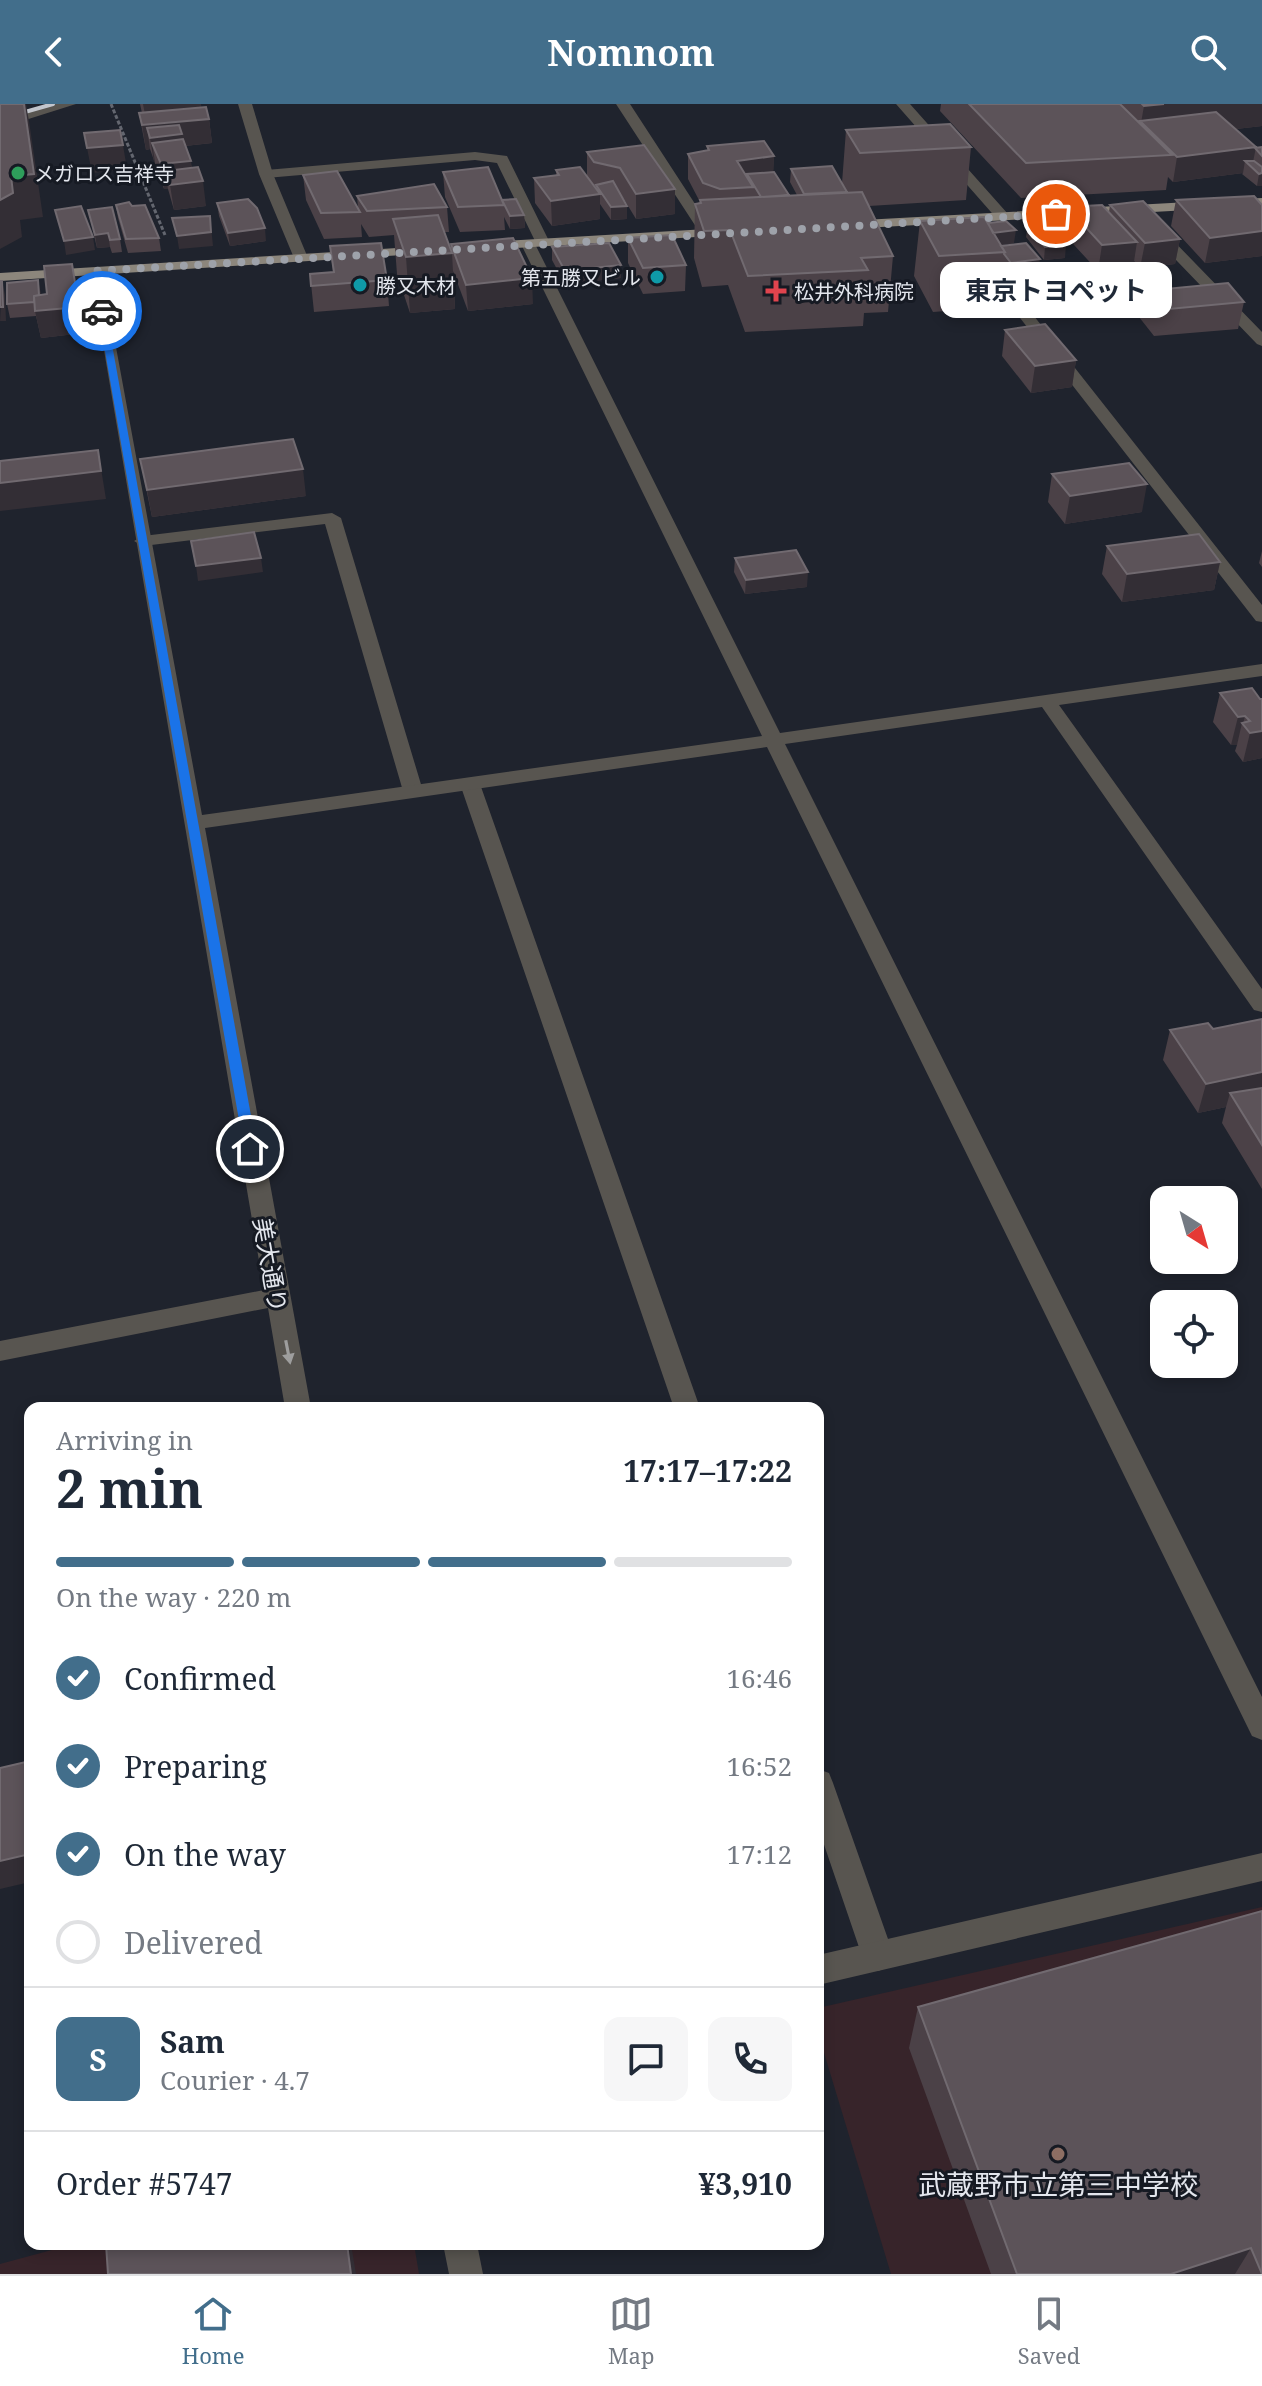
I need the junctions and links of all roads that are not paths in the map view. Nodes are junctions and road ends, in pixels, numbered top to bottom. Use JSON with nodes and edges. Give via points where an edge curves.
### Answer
{"nodes":[{"id":1,"x":69,"y":104,"type":"edge"},
{"id":2,"x":245,"y":104,"type":"edge"},
{"id":3,"x":623,"y":104,"type":"edge"},
{"id":4,"x":903,"y":104,"type":"edge"},
{"id":5,"x":0,"y":124,"type":"edge"},
{"id":6,"x":266,"y":174,"type":"junction"},
{"id":7,"x":1262,"y":202,"type":"edge"},
{"id":8,"x":1135,"y":209,"type":"junction"},
{"id":9,"x":1003,"y":217,"type":"junction"},
{"id":10,"x":830,"y":226,"type":"edge"},
{"id":11,"x":738,"y":231,"type":"edge"},
{"id":12,"x":962,"y":232,"type":"junction"},
{"id":13,"x":707,"y":233,"type":"junction"},
{"id":14,"x":536,"y":243,"type":"junction"},
{"id":15,"x":301,"y":258,"type":"junction"},
{"id":16,"x":95,"y":271,"type":"junction"},
{"id":17,"x":0,"y":277,"type":"edge"},
{"id":18,"x":1262,"y":341,"type":"edge"},
{"id":19,"x":143,"y":541,"type":"junction"},
{"id":20,"x":1262,"y":617,"type":"edge"},
{"id":21,"x":1262,"y":670,"type":"edge"},
{"id":22,"x":1047,"y":701,"type":"junction"},
{"id":23,"x":772,"y":740,"type":"junction"},
{"id":24,"x":470,"y":784,"type":"junction"},
{"id":25,"x":413,"y":791,"type":"junction"},
{"id":26,"x":193,"y":823,"type":"junction"},
{"id":27,"x":1262,"y":1005,"type":"edge"},
{"id":28,"x":277,"y":1297,"type":"junction"},
{"id":29,"x":0,"y":1351,"type":"edge"},
{"id":30,"x":297,"y":1402,"type":"edge"},
{"id":31,"x":685,"y":1402,"type":"edge"},
{"id":32,"x":1262,"y":1727,"type":"edge"},
{"id":33,"x":824,"y":1800,"type":"edge"},
{"id":34,"x":1262,"y":1867,"type":"edge"},
{"id":35,"x":878,"y":1956,"type":"junction"},
{"id":36,"x":824,"y":1969,"type":"edge"},
{"id":37,"x":461,"y":2250,"type":"edge"},
{"id":38,"x":466,"y":2274,"type":"edge"}],
"edges":[{"from":1,"to":5,"type":"street"},
{"from":2,"to":6,"type":"street"},
{"from":3,"to":13,"type":"street"},
{"from":4,"to":9,"type":"street"},
{"from":6,"to":14,"type":"street","via":[[475,156],[502,159]]},
{"from":6,"to":15,"type":"street"},
{"from":7,"to":8,"type":"main road"},
{"from":8,"to":9,"type":"main road"},
{"from":8,"to":18,"type":"street"},
{"from":9,"to":12,"type":"main road"},
{"from":10,"to":12,"type":"main road"},
{"from":11,"to":13,"type":"main road"},
{"from":12,"to":20,"type":"street"},
{"from":13,"to":14,"type":"main road"},
{"from":14,"to":15,"type":"main road"},
{"from":14,"to":23,"type":"street"},
{"from":15,"to":16,"type":"main road"},
{"from":16,"to":17,"type":"main road"},
{"from":16,"to":19,"type":"street","name":"美大通り"},
{"from":19,"to":25,"type":"street","via":[[332,518]]},
{"from":19,"to":26,"type":"street","name":"美大通り"},
{"from":21,"to":22,"type":"street"},
{"from":22,"to":23,"type":"street"},
{"from":22,"to":27,"type":"street"},
{"from":23,"to":24,"type":"street"},
{"from":23,"to":32,"type":"street"},
{"from":24,"to":25,"type":"street"},
{"from":24,"to":31,"type":"street"},
{"from":25,"to":26,"type":"street"},
{"from":26,"to":28,"type":"street","name":"美大通り"},
{"from":28,"to":29,"type":"street"},
{"from":28,"to":30,"type":"street","name":"美大通り","one_way":true},
{"from":33,"to":35,"type":"street"},
{"from":34,"to":35,"type":"street"},
{"from":35,"to":36,"type":"street"},
{"from":37,"to":38,"type":"street"}]}
